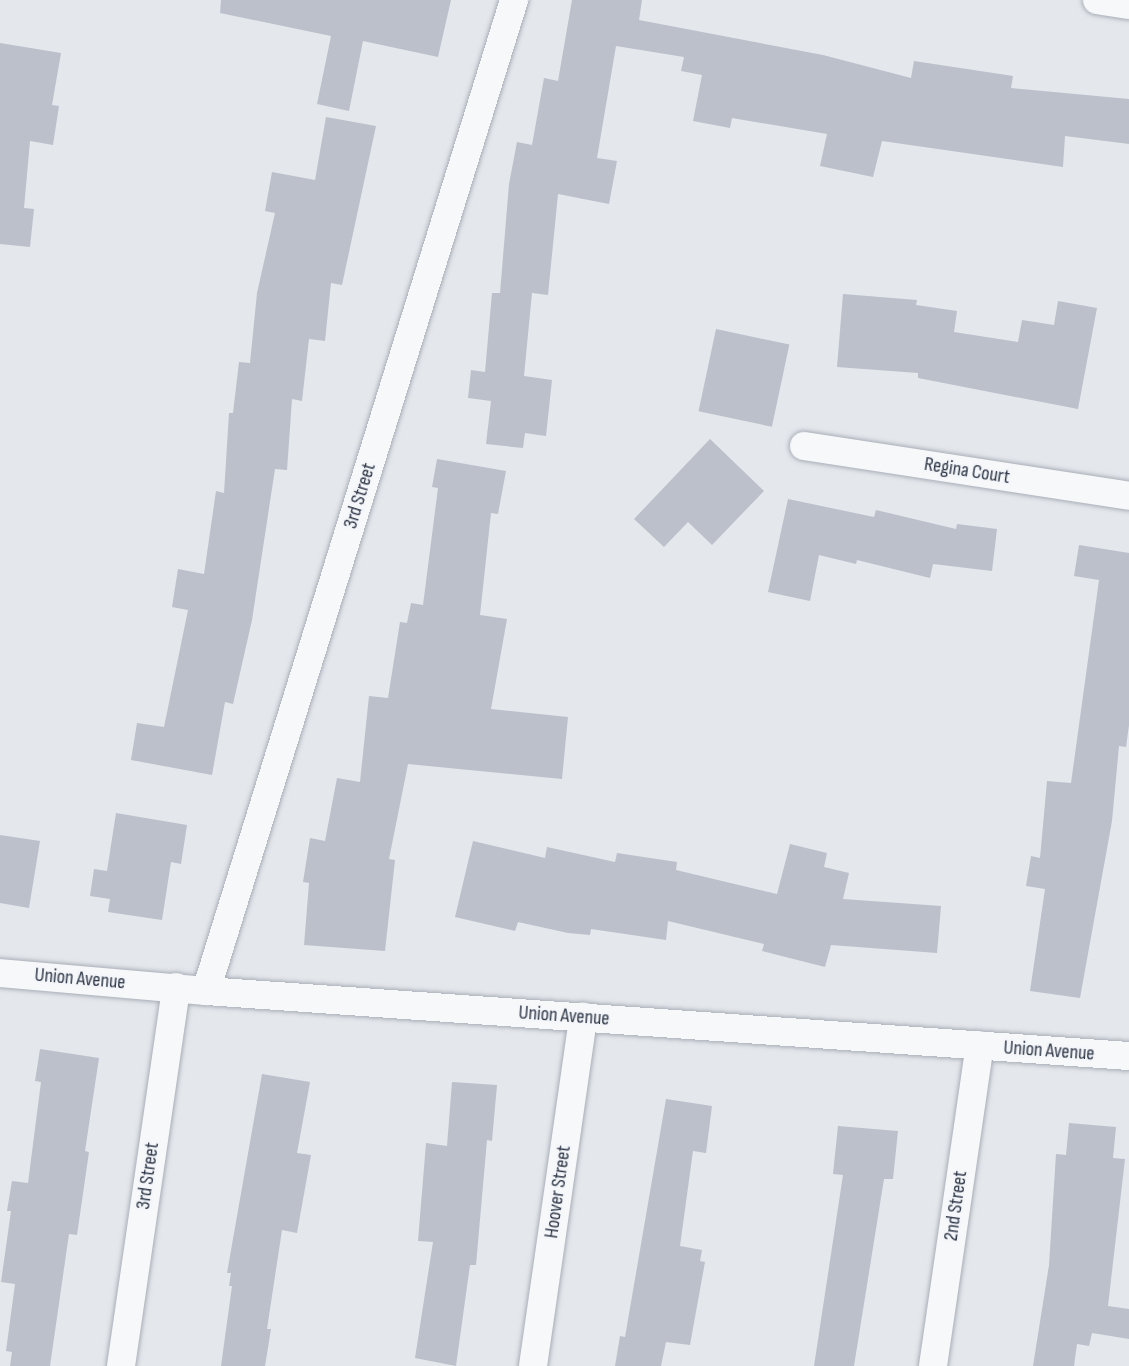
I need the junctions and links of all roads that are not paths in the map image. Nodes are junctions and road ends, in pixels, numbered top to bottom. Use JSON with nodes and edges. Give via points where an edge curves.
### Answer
{"nodes":[{"id":1,"x":514,"y":0,"type":"edge"},
{"id":2,"x":1097,"y":0,"type":"edge"},
{"id":3,"x":1129,"y":5,"type":"edge"},
{"id":4,"x":804,"y":446,"type":"dead end"},
{"id":5,"x":1129,"y":496,"type":"edge"},
{"id":6,"x":0,"y":973,"type":"edge"},
{"id":7,"x":176,"y":987,"type":"junction"},
{"id":8,"x":206,"y":992,"type":"junction"},
{"id":9,"x":583,"y":1017,"type":"junction"},
{"id":10,"x":980,"y":1046,"type":"junction"},
{"id":11,"x":1129,"y":1056,"type":"edge"},
{"id":12,"x":121,"y":1366,"type":"edge"},
{"id":13,"x":532,"y":1366,"type":"edge"},
{"id":14,"x":933,"y":1366,"type":"edge"}],
"edges":[{"from":1,"to":8,"type":"street","name":"3rd Street"},
{"from":2,"to":3,"type":"street"},
{"from":4,"to":5,"type":"street","name":"Regina Court"},
{"from":6,"to":7,"type":"street","name":"Union Avenue"},
{"from":7,"to":8,"type":"street","name":"Union Avenue"},
{"from":7,"to":12,"type":"street","name":"3rd Street"},
{"from":8,"to":9,"type":"street","name":"Union Avenue"},
{"from":9,"to":10,"type":"street","name":"Union Avenue"},
{"from":9,"to":13,"type":"street","name":"Hoover Street"},
{"from":10,"to":11,"type":"street","name":"Union Avenue"},
{"from":10,"to":14,"type":"street","name":"2nd Street"}]}
